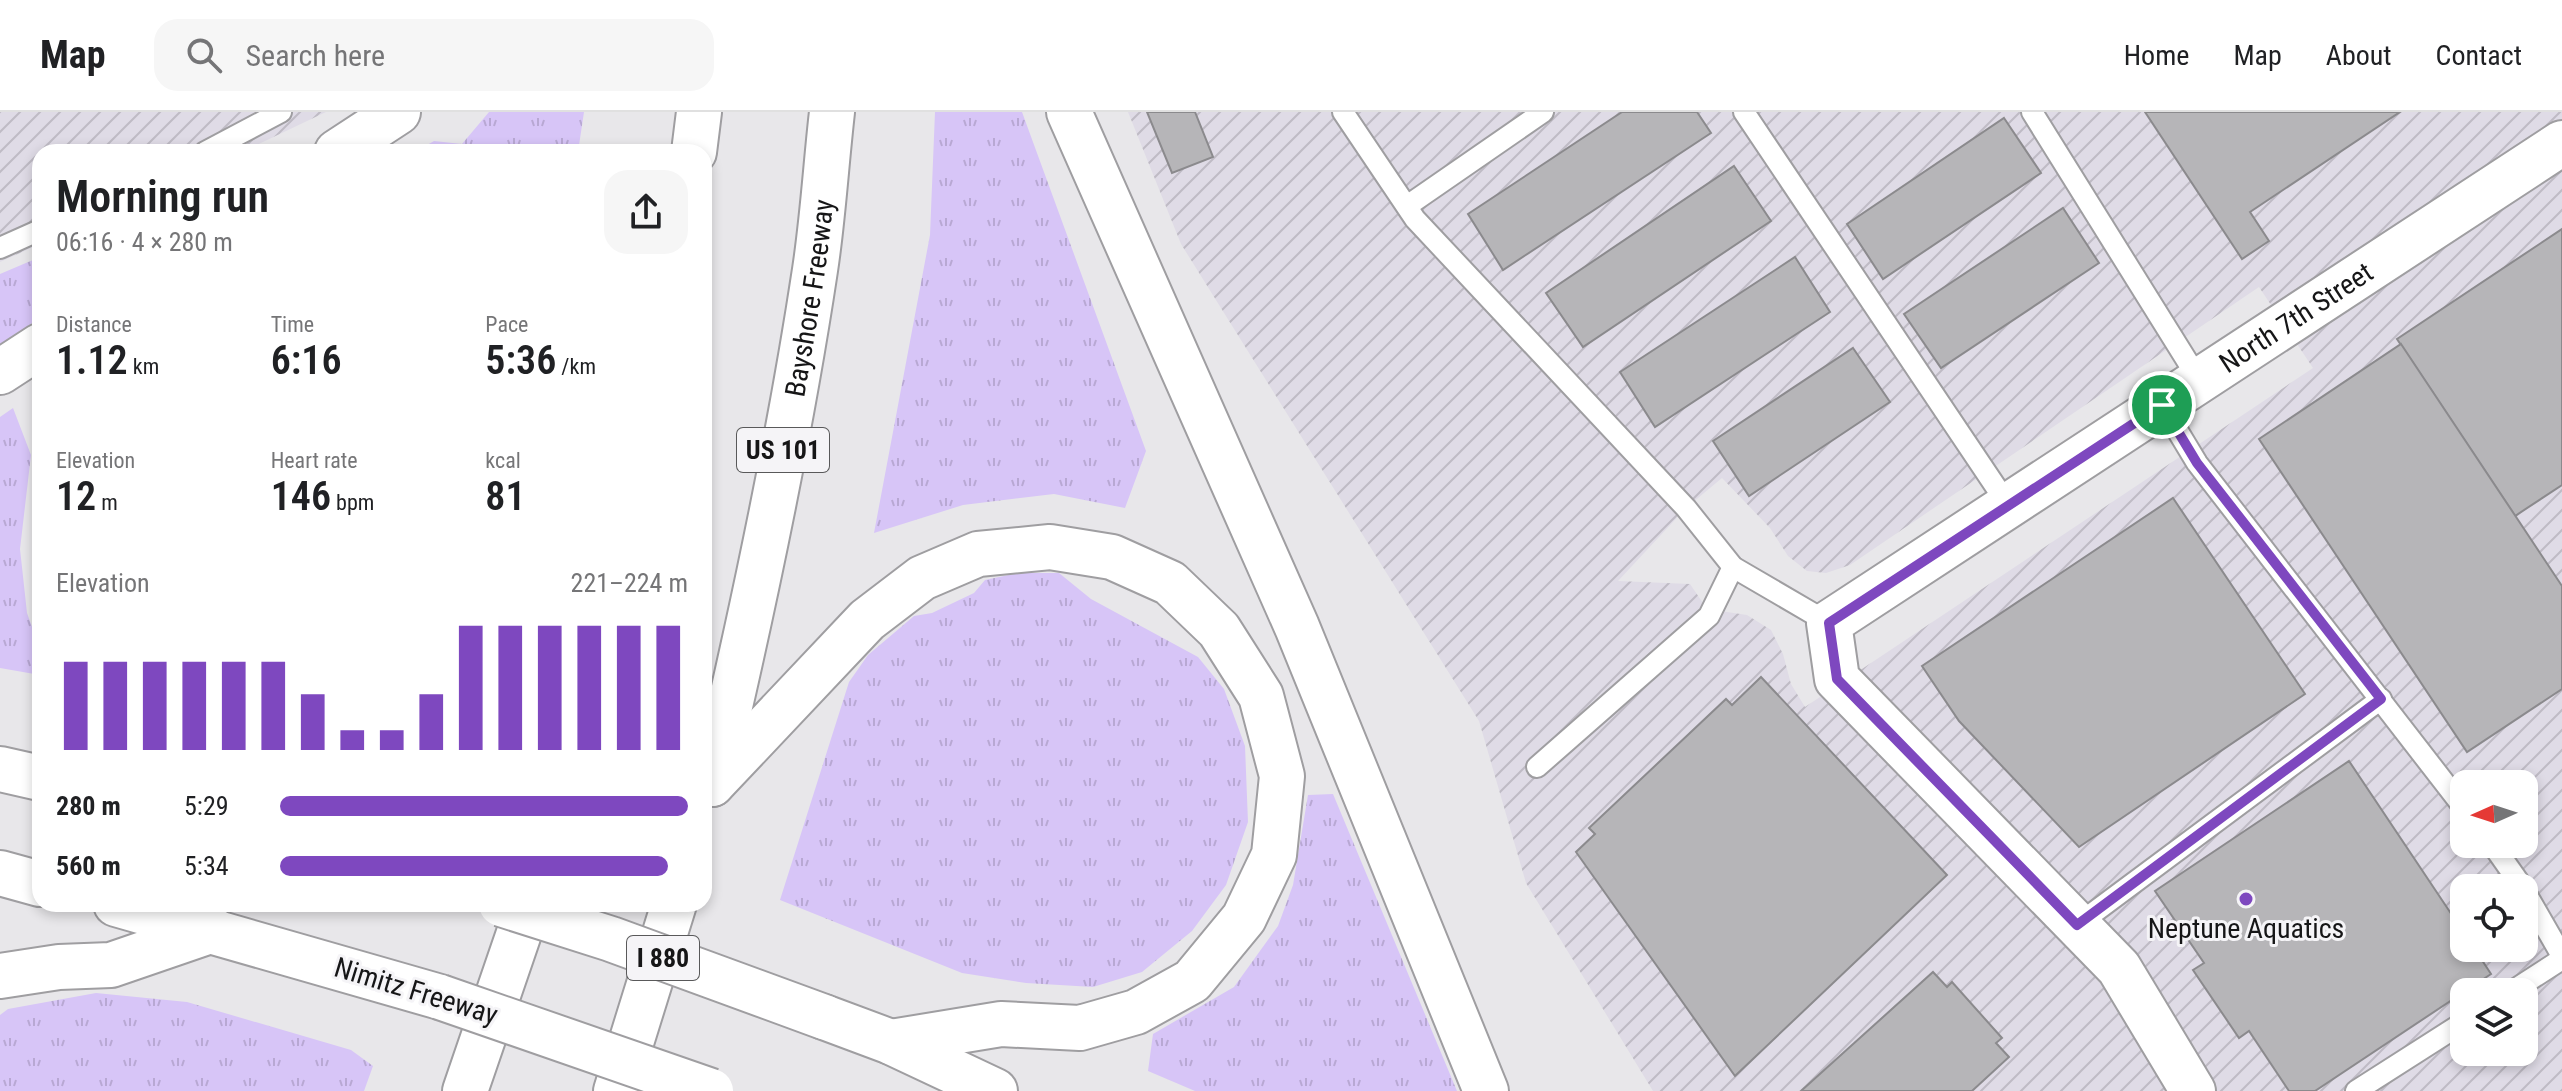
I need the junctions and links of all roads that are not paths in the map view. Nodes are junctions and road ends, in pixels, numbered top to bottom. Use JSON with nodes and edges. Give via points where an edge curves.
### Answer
{"nodes":[{"id":1,"x":281,"y":112,"type":"edge"},
{"id":2,"x":398,"y":112,"type":"edge"},
{"id":3,"x":699,"y":112,"type":"edge"},
{"id":4,"x":832,"y":112,"type":"edge"},
{"id":5,"x":1069,"y":112,"type":"edge"},
{"id":6,"x":1343,"y":112,"type":"edge"},
{"id":7,"x":1543,"y":112,"type":"edge"},
{"id":8,"x":1744,"y":112,"type":"edge"},
{"id":9,"x":2032,"y":112,"type":"edge"},
{"id":10,"x":2562,"y":143,"type":"edge"},
{"id":11,"x":220,"y":144,"type":"edge"},
{"id":12,"x":349,"y":144,"type":"edge"},
{"id":13,"x":695,"y":144,"type":"edge"},
{"id":14,"x":1407,"y":206,"type":"junction"},
{"id":15,"x":32,"y":234,"type":"edge"},
{"id":16,"x":0,"y":248,"type":"edge"},
{"id":17,"x":32,"y":351,"type":"edge"},
{"id":18,"x":0,"y":372,"type":"edge"},
{"id":19,"x":2199,"y":380,"type":"junction"},
{"id":20,"x":2162,"y":405,"type":"junction"},
{"id":21,"x":2008,"y":505,"type":"junction"},
{"id":22,"x":1733,"y":567,"type":"junction"},
{"id":23,"x":1829,"y":623,"type":"junction"},
{"id":24,"x":2381,"y":699,"type":"junction"},
{"id":25,"x":1537,"y":767,"type":"dead end"},
{"id":26,"x":0,"y":769,"type":"edge"},
{"id":27,"x":32,"y":776,"type":"edge"},
{"id":28,"x":712,"y":780,"type":"edge"},
{"id":29,"x":2450,"y":790,"type":"edge"},
{"id":30,"x":712,"y":793,"type":"edge"},
{"id":31,"x":0,"y":873,"type":"edge"},
{"id":32,"x":32,"y":882,"type":"edge"},
{"id":33,"x":146,"y":912,"type":"edge"},
{"id":34,"x":526,"y":912,"type":"edge"},
{"id":35,"x":526,"y":912,"type":"edge"},
{"id":36,"x":672,"y":912,"type":"edge"},
{"id":37,"x":2538,"y":916,"type":"edge"},
{"id":38,"x":2077,"y":925,"type":"junction"},
{"id":39,"x":213,"y":930,"type":"junction"},
{"id":40,"x":2562,"y":958,"type":"edge"},
{"id":41,"x":0,"y":976,"type":"edge"},
{"id":42,"x":2532,"y":978,"type":"edge"},
{"id":43,"x":2450,"y":1031,"type":"edge"},
{"id":44,"x":891,"y":1042,"type":"junction"},
{"id":45,"x":465,"y":1091,"type":"edge"},
{"id":46,"x":616,"y":1091,"type":"edge"},
{"id":47,"x":711,"y":1091,"type":"edge"},
{"id":48,"x":995,"y":1091,"type":"edge"},
{"id":49,"x":1486,"y":1091,"type":"edge"},
{"id":50,"x":2193,"y":1091,"type":"edge"},
{"id":51,"x":2356,"y":1091,"type":"edge"}],
"edges":[{"from":1,"to":11,"type":"lane"},
{"from":2,"to":12,"type":"main road"},
{"from":3,"to":13,"type":"main road"},
{"from":4,"to":28,"type":"main road","name":"Bayshore Freeway","number":"US 101","via":[[800,356]]},
{"from":5,"to":49,"type":"main road","via":[[1297,627]]},
{"from":6,"to":14,"type":"lane"},
{"from":7,"to":14,"type":"lane"},
{"from":8,"to":21,"type":"lane"},
{"from":9,"to":19,"type":"lane"},
{"from":10,"to":19,"type":"main road","name":"North 7th Street"},
{"from":14,"to":22,"type":"lane","via":[[1686,508]]},
{"from":15,"to":16,"type":"lane"},
{"from":17,"to":18,"type":"main road"},
{"from":19,"to":20,"type":"main road","name":"North 7th Street"},
{"from":20,"to":21,"type":"main road","name":"North 7th Street"},
{"from":20,"to":24,"type":"lane","via":[[2197,463]]},
{"from":21,"to":23,"type":"main road","name":"North 7th Street"},
{"from":22,"to":23,"type":"lane"},
{"from":22,"to":25,"type":"lane","via":[[1709,616]]},
{"from":23,"to":38,"type":"main road","via":[[1837,679]]},
{"from":24,"to":29,"type":"lane"},
{"from":24,"to":38,"type":"lane"},
{"from":26,"to":27,"type":"main road"},
{"from":30,"to":44,"type":"main road","via":[[867,620],[922,578],[978,554],[1050,547],[1112,557],[1170,583],[1219,630],[1261,696],[1282,776],[1274,855],[1244,918],[1192,981],[1136,1012],[1080,1028],[1001,1024]]},
{"from":31,"to":32,"type":"main road"},
{"from":33,"to":39,"type":"main road","name":"Nimitz Freeway"},
{"from":34,"to":44,"type":"main road","number":"I 880","bridge":true},
{"from":35,"to":45,"type":"main road"},
{"from":36,"to":46,"type":"main road"},
{"from":37,"to":40,"type":"lane"},
{"from":38,"to":50,"type":"main road","via":[[2119,968]]},
{"from":39,"to":41,"type":"main road","via":[[111,965]]},
{"from":39,"to":47,"type":"main road","name":"Nimitz Freeway","bridge":true,"via":[[440,997]]},
{"from":40,"to":42,"type":"lane"},
{"from":43,"to":51,"type":"lane"},
{"from":44,"to":48,"type":"main road","number":"I 880"}]}
